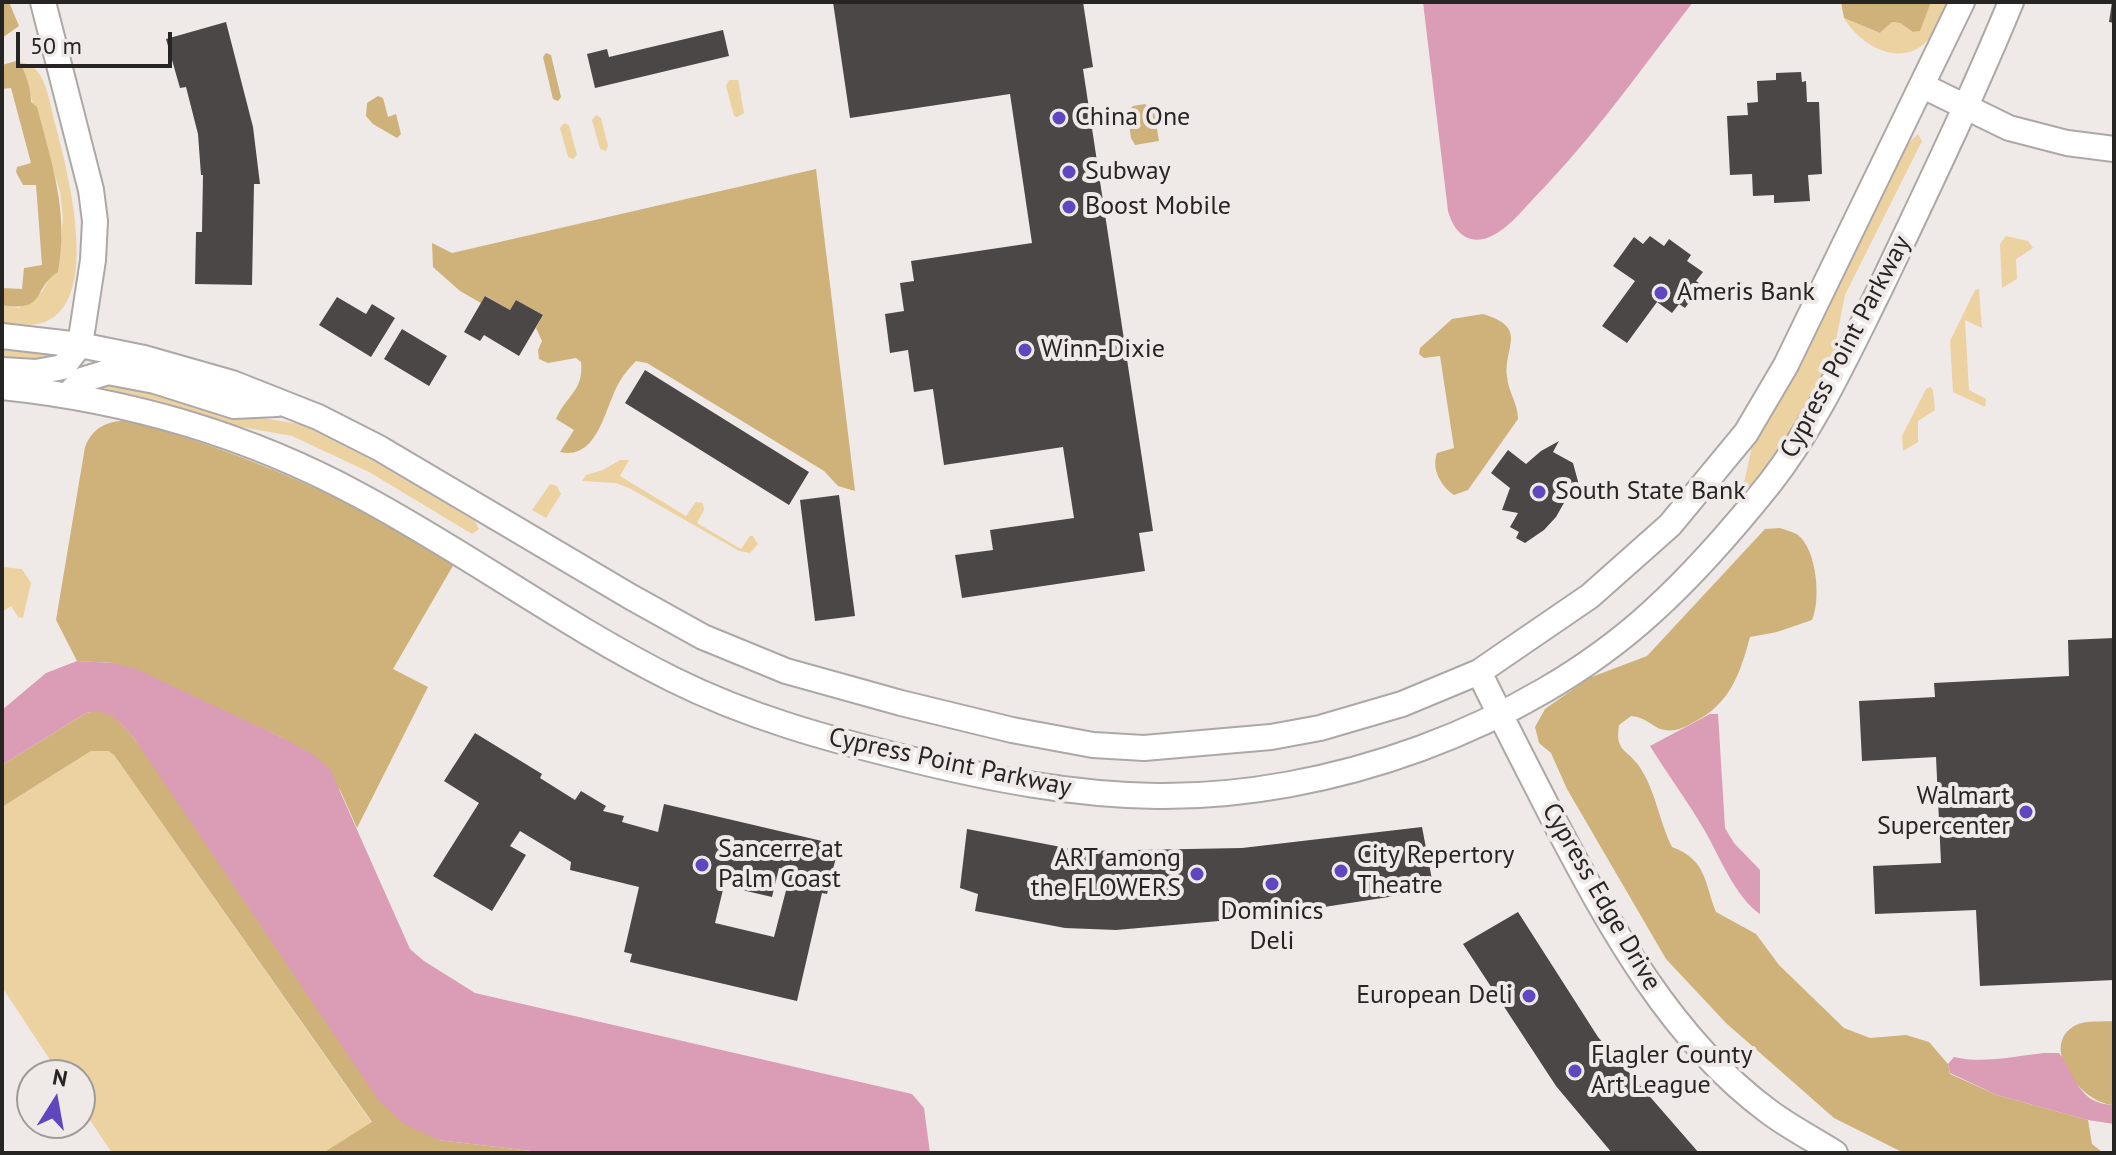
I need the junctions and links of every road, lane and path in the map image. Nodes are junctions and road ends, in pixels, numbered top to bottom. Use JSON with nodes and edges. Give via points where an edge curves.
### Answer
{"nodes":[{"id":1,"x":43,"y":2,"type":"edge"},
{"id":2,"x":1962,"y":2,"type":"edge"},
{"id":3,"x":2011,"y":2,"type":"edge"},
{"id":4,"x":1923,"y":86,"type":"junction"},
{"id":5,"x":1967,"y":109,"type":"junction"},
{"id":6,"x":2114,"y":149,"type":"edge"},
{"id":7,"x":2,"y":336,"type":"edge"},
{"id":8,"x":80,"y":345,"type":"junction"},
{"id":9,"x":2,"y":370,"type":"edge"},
{"id":10,"x":2,"y":387,"type":"edge"},
{"id":11,"x":68,"y":395,"type":"junction"},
{"id":12,"x":284,"y":403,"type":"junction"},
{"id":13,"x":1479,"y":672,"type":"junction"},
{"id":14,"x":1500,"y":715,"type":"junction"},
{"id":15,"x":1835,"y":1153,"type":"edge"}],
"edges":[{"from":1,"to":8,"type":"street","via":[[95,221]]},
{"from":2,"to":4,"type":"street","name":"Cypress Point Parkway"},
{"from":3,"to":5,"type":"street","name":"Cypress Point Parkway"},
{"from":4,"to":5,"type":"street"},
{"from":4,"to":13,"type":"street","name":"Cypress Point Parkway","via":[[1786,365],[1746,433],[1670,525],[1627,564],[1590,596]]},
{"from":5,"to":6,"type":"street","via":[[2009,128]]},
{"from":5,"to":14,"type":"street","name":"Cypress Point Parkway","via":[[1852,344],[1771,482],[1649,615],[1570,673]]},
{"from":7,"to":8,"type":"street","name":"Cypress Point Parkway"},
{"from":8,"to":9,"type":"street","via":[[63,367]]},
{"from":8,"to":12,"type":"street","name":"Cypress Point Parkway","via":[[144,358]]},
{"from":10,"to":11,"type":"street","name":"Cypress Point Parkway"},
{"from":11,"to":12,"type":"street","via":[[82,380],[108,372],[234,406]]},
{"from":11,"to":14,"type":"street","name":"Cypress Point Parkway","via":[[182,421],[297,464],[411,525],[611,646],[713,698],[802,730],[977,775],[1123,795],[1229,791],[1364,766]]},
{"from":12,"to":13,"type":"street","name":"Cypress Point Parkway","via":[[379,448],[703,637],[841,688],[1012,730],[1144,748],[1271,737],[1402,704]]},
{"from":13,"to":14,"type":"street","name":"Cypress Edge Drive"},
{"from":14,"to":15,"type":"street","name":"Cypress Edge Drive","via":[[1591,891],[1660,999],[1705,1052],[1767,1111]]}]}
